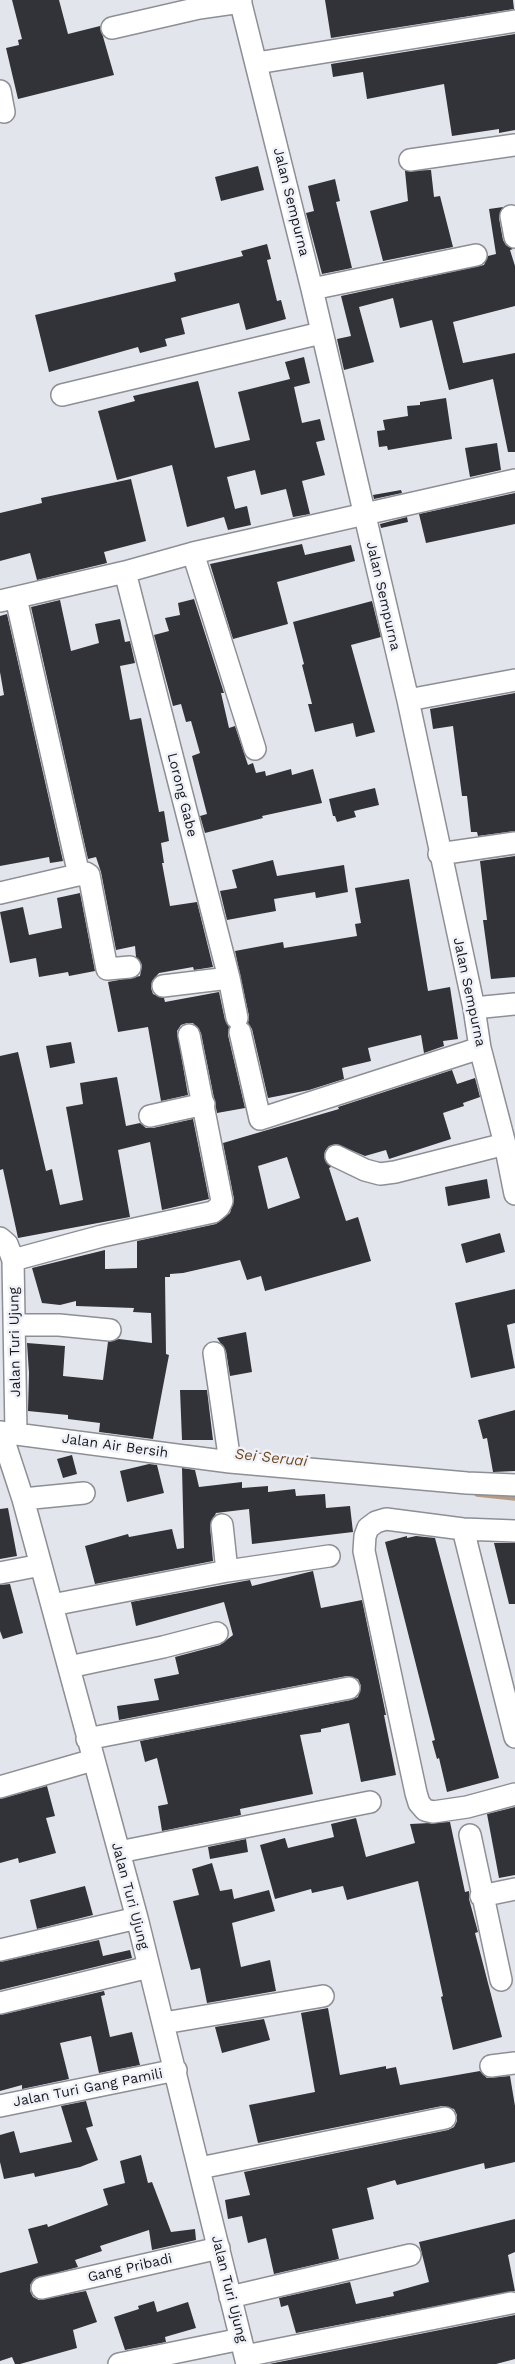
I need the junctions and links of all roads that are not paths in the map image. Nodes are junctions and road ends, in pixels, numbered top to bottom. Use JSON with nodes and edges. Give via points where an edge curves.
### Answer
{"nodes":[{"id":1,"x":241,"y":1,"type":"edge"},
{"id":2,"x":515,"y":21,"type":"edge"},
{"id":3,"x":112,"y":28,"type":"dead end"},
{"id":4,"x":257,"y":63,"type":"junction"},
{"id":5,"x":0,"y":91,"type":"edge"},
{"id":6,"x":4,"y":112,"type":"dead end"},
{"id":7,"x":515,"y":145,"type":"edge"},
{"id":8,"x":410,"y":160,"type":"dead end"},
{"id":9,"x":476,"y":255,"type":"dead end"},
{"id":10,"x":312,"y":289,"type":"junction"},
{"id":11,"x":322,"y":334,"type":"junction"},
{"id":12,"x":62,"y":395,"type":"dead end"},
{"id":13,"x":515,"y":480,"type":"edge"},
{"id":14,"x":364,"y":514,"type":"junction"},
{"id":15,"x":193,"y":553,"type":"junction"},
{"id":16,"x":125,"y":572,"type":"junction"},
{"id":17,"x":8,"y":600,"type":"edge"},
{"id":18,"x":515,"y":680,"type":"edge"},
{"id":19,"x":408,"y":700,"type":"junction"},
{"id":20,"x":256,"y":749,"type":"dead end"},
{"id":21,"x":515,"y":843,"type":"edge"},
{"id":22,"x":439,"y":854,"type":"junction"},
{"id":23,"x":79,"y":875,"type":"junction"},
{"id":24,"x":0,"y":892,"type":"edge"},
{"id":25,"x":130,"y":967,"type":"dead end"},
{"id":26,"x":229,"y":978,"type":"junction"},
{"id":27,"x":162,"y":986,"type":"dead end"},
{"id":28,"x":515,"y":1004,"type":"edge"},
{"id":29,"x":474,"y":1008,"type":"junction"},
{"id":30,"x":189,"y":1035,"type":"dead end"},
{"id":31,"x":480,"y":1048,"type":"junction"},
{"id":32,"x":204,"y":1104,"type":"junction"},
{"id":33,"x":150,"y":1116,"type":"dead end"},
{"id":34,"x":505,"y":1144,"type":"junction"},
{"id":35,"x":336,"y":1156,"type":"dead end"},
{"id":36,"x":512,"y":1165,"type":"edge"},
{"id":37,"x":515,"y":1194,"type":"edge"},
{"id":38,"x":0,"y":1233,"type":"edge"},
{"id":39,"x":6,"y":1247,"type":"edge"},
{"id":40,"x":16,"y":1325,"type":"junction"},
{"id":41,"x":110,"y":1330,"type":"dead end"},
{"id":42,"x":214,"y":1353,"type":"dead end"},
{"id":43,"x":6,"y":1432,"type":"edge"},
{"id":44,"x":230,"y":1462,"type":"junction"},
{"id":45,"x":515,"y":1484,"type":"edge"},
{"id":46,"x":84,"y":1493,"type":"dead end"},
{"id":47,"x":24,"y":1499,"type":"junction"},
{"id":48,"x":222,"y":1525,"type":"dead end"},
{"id":49,"x":463,"y":1529,"type":"junction"},
{"id":50,"x":515,"y":1531,"type":"edge"},
{"id":51,"x":329,"y":1556,"type":"dead end"},
{"id":52,"x":41,"y":1565,"type":"junction"},
{"id":53,"x":226,"y":1571,"type":"junction"},
{"id":54,"x":0,"y":1573,"type":"edge"},
{"id":55,"x":52,"y":1604,"type":"junction"},
{"id":56,"x":216,"y":1633,"type":"dead end"},
{"id":57,"x":69,"y":1668,"type":"junction"},
{"id":58,"x":349,"y":1688,"type":"dead end"},
{"id":59,"x":515,"y":1737,"type":"edge"},
{"id":60,"x":87,"y":1739,"type":"junction"},
{"id":61,"x":93,"y":1760,"type":"junction"},
{"id":62,"x":0,"y":1787,"type":"edge"},
{"id":63,"x":515,"y":1794,"type":"edge"},
{"id":64,"x":370,"y":1802,"type":"dead end"},
{"id":65,"x":470,"y":1835,"type":"dead end"},
{"id":66,"x":119,"y":1852,"type":"junction"},
{"id":67,"x":515,"y":1889,"type":"edge"},
{"id":68,"x":481,"y":1896,"type":"junction"},
{"id":69,"x":137,"y":1918,"type":"junction"},
{"id":70,"x":0,"y":1950,"type":"edge"},
{"id":71,"x":149,"y":1966,"type":"junction"},
{"id":72,"x":501,"y":1980,"type":"dead end"},
{"id":73,"x":324,"y":1996,"type":"dead end"},
{"id":74,"x":0,"y":2003,"type":"edge"},
{"id":75,"x":164,"y":2023,"type":"junction"},
{"id":76,"x":515,"y":2063,"type":"edge"},
{"id":77,"x":491,"y":2066,"type":"dead end"},
{"id":78,"x":176,"y":2070,"type":"junction"},
{"id":79,"x":0,"y":2106,"type":"edge"},
{"id":80,"x":445,"y":2118,"type":"dead end"},
{"id":81,"x":200,"y":2168,"type":"junction"},
{"id":82,"x":218,"y":2248,"type":"junction"},
{"id":83,"x":410,"y":2255,"type":"dead end"},
{"id":84,"x":42,"y":2288,"type":"dead end"},
{"id":85,"x":230,"y":2297,"type":"junction"},
{"id":86,"x":511,"y":2303,"type":"dead end"},
{"id":87,"x":244,"y":2353,"type":"edge"},
{"id":88,"x":119,"y":2364,"type":"edge"}],
"edges":[{"from":1,"to":3,"type":"street"},
{"from":1,"to":4,"type":"street","name":"Jalan Sempurna"},
{"from":2,"to":4,"type":"street"},
{"from":4,"to":10,"type":"street","name":"Jalan Sempurna"},
{"from":5,"to":6,"type":"street"},
{"from":7,"to":8,"type":"street"},
{"from":9,"to":10,"type":"street"},
{"from":10,"to":11,"type":"street","name":"Jalan Sempurna"},
{"from":11,"to":12,"type":"street"},
{"from":11,"to":14,"type":"street","name":"Jalan Sempurna"},
{"from":13,"to":14,"type":"street"},
{"from":14,"to":15,"type":"street"},
{"from":14,"to":19,"type":"street","name":"Jalan Sempurna"},
{"from":15,"to":16,"type":"street"},
{"from":15,"to":20,"type":"street"},
{"from":16,"to":17,"type":"street"},
{"from":16,"to":26,"type":"street","name":"Lorong Gabe"},
{"from":17,"to":23,"type":"street"},
{"from":18,"to":19,"type":"street"},
{"from":19,"to":22,"type":"street","name":"Jalan Sempurna"},
{"from":21,"to":22,"type":"street"},
{"from":22,"to":29,"type":"street","name":"Jalan Sempurna"},
{"from":23,"to":24,"type":"street"},
{"from":23,"to":25,"type":"street","via":[[86,873],[90,877],[107,969]]},
{"from":26,"to":27,"type":"street"},
{"from":26,"to":31,"type":"street","name":"Lorong Gabe","via":[[260,1119]]},
{"from":28,"to":29,"type":"street"},
{"from":29,"to":31,"type":"street","name":"Jalan Sempurna"},
{"from":30,"to":32,"type":"street"},
{"from":31,"to":34,"type":"street","name":"Jalan Sempurna"},
{"from":32,"to":33,"type":"street"},
{"from":32,"to":39,"type":"street","via":[[222,1201],[219,1207],[212,1212],[102,1236]]},
{"from":34,"to":35,"type":"street","via":[[380,1174]]},
{"from":34,"to":36,"type":"street","name":"Jalan Sempurna"},
{"from":36,"to":37,"type":"street","name":"Jalan Sempurna"},
{"from":38,"to":39,"type":"street","name":"Jalan Turi Ujung"},
{"from":39,"to":40,"type":"street","name":"Jalan Turi Ujung"},
{"from":40,"to":41,"type":"street"},
{"from":40,"to":43,"type":"street","name":"Jalan Turi Ujung"},
{"from":42,"to":44,"type":"street"},
{"from":43,"to":44,"type":"street","name":"Jalan Air Bersih"},
{"from":43,"to":47,"type":"street","name":"Jalan Turi Ujung"},
{"from":44,"to":45,"type":"street","name":"Jalan Air Bersih","via":[[467,1483]]},
{"from":46,"to":47,"type":"street"},
{"from":47,"to":52,"type":"street","name":"Jalan Turi Ujung"},
{"from":48,"to":53,"type":"street"},
{"from":49,"to":50,"type":"street"},
{"from":49,"to":59,"type":"street"},
{"from":49,"to":63,"type":"street","via":[[386,1519],[368,1528],[364,1551],[420,1802],[425,1810],[433,1812]]},
{"from":51,"to":53,"type":"street"},
{"from":52,"to":54,"type":"street"},
{"from":52,"to":55,"type":"street","name":"Jalan Turi Ujung"},
{"from":53,"to":55,"type":"street"},
{"from":55,"to":57,"type":"street","name":"Jalan Turi Ujung"},
{"from":56,"to":57,"type":"street"},
{"from":57,"to":60,"type":"street","name":"Jalan Turi Ujung"},
{"from":58,"to":60,"type":"street"},
{"from":60,"to":61,"type":"street","name":"Jalan Turi Ujung"},
{"from":61,"to":62,"type":"street"},
{"from":61,"to":66,"type":"street","name":"Jalan Turi Ujung"},
{"from":64,"to":66,"type":"street"},
{"from":65,"to":68,"type":"street"},
{"from":66,"to":69,"type":"street","name":"Jalan Turi Ujung"},
{"from":67,"to":68,"type":"street"},
{"from":68,"to":72,"type":"street"},
{"from":69,"to":70,"type":"street"},
{"from":69,"to":71,"type":"street","name":"Jalan Turi Ujung"},
{"from":71,"to":74,"type":"street"},
{"from":71,"to":75,"type":"street","name":"Jalan Turi Ujung"},
{"from":73,"to":75,"type":"street"},
{"from":75,"to":78,"type":"street","name":"Jalan Turi Ujung"},
{"from":76,"to":77,"type":"street"},
{"from":78,"to":79,"type":"street","name":"Jalan Turi Gang Pamili"},
{"from":78,"to":81,"type":"street","name":"Jalan Turi Ujung"},
{"from":80,"to":81,"type":"street"},
{"from":81,"to":82,"type":"street","name":"Jalan Turi Ujung"},
{"from":82,"to":84,"type":"street","name":"Gang Pribadi"},
{"from":82,"to":85,"type":"street","name":"Jalan Turi Ujung"},
{"from":83,"to":85,"type":"street"},
{"from":85,"to":87,"type":"street","name":"Jalan Turi Ujung"},
{"from":86,"to":87,"type":"street"},
{"from":87,"to":88,"type":"street"}]}
